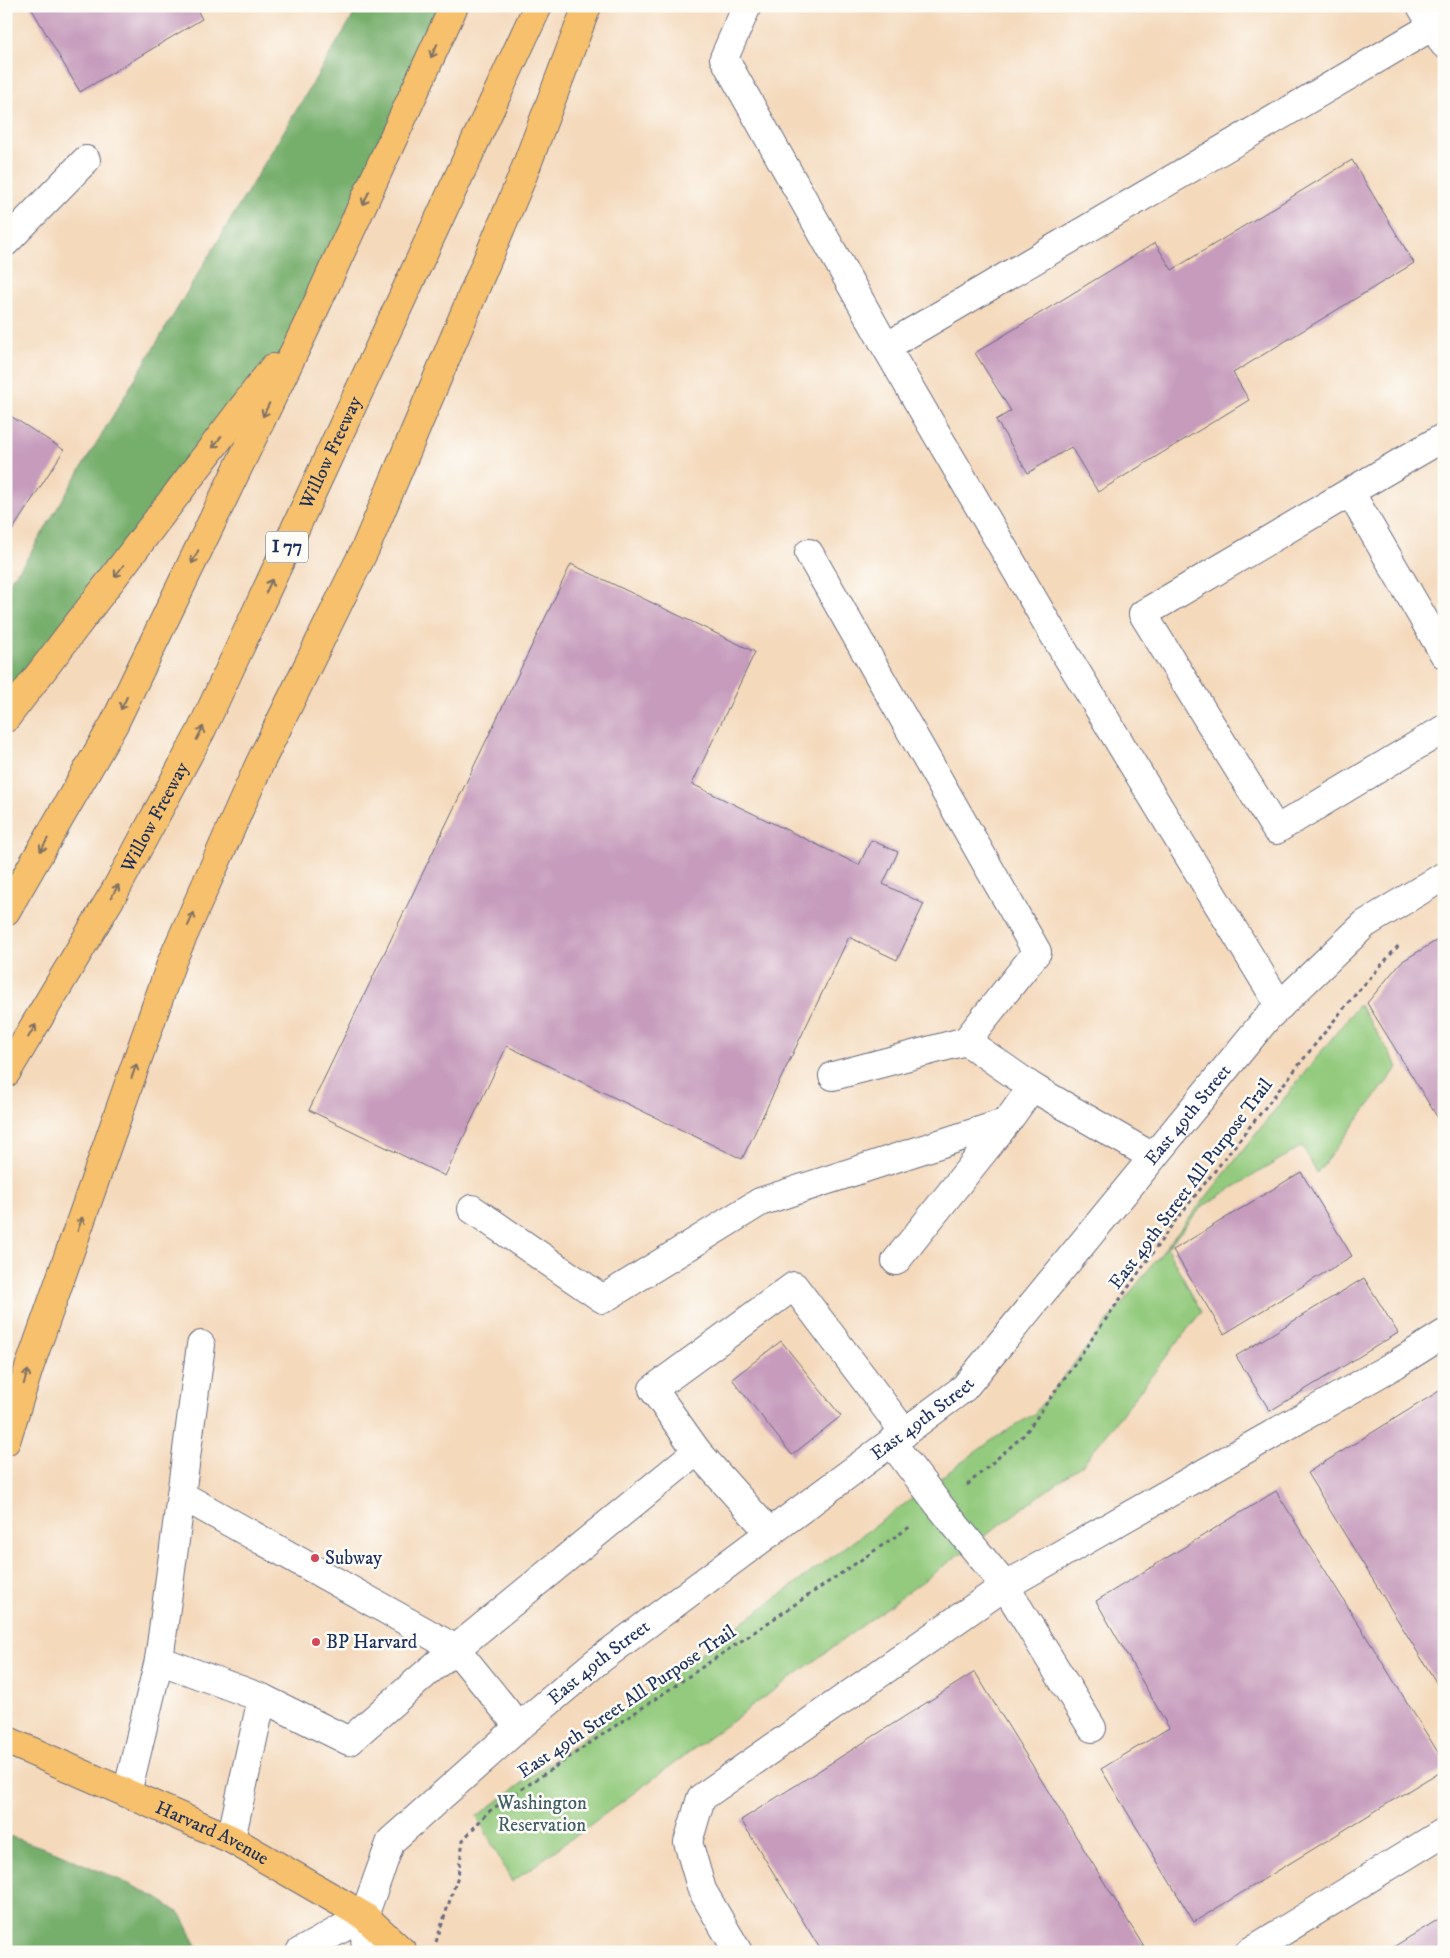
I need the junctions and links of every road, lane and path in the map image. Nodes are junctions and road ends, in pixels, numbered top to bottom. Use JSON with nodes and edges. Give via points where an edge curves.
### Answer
{"nodes":[{"id":1,"x":454,"y":6,"type":"edge"},
{"id":2,"x":538,"y":6,"type":"edge"},
{"id":3,"x":588,"y":6,"type":"edge"},
{"id":4,"x":747,"y":6,"type":"edge"},
{"id":5,"x":1432,"y":26,"type":"edge"},
{"id":6,"x":86,"y":160,"type":"dead end"},
{"id":7,"x":6,"y":242,"type":"edge"},
{"id":8,"x":310,"y":319,"type":"junction"},
{"id":9,"x":886,"y":347,"type":"junction"},
{"id":10,"x":1444,"y":436,"type":"edge"},
{"id":11,"x":1350,"y":492,"type":"junction"},
{"id":12,"x":809,"y":552,"type":"dead end"},
{"id":13,"x":1444,"y":654,"type":"edge"},
{"id":14,"x":6,"y":718,"type":"edge"},
{"id":15,"x":1444,"y":729,"type":"edge"},
{"id":16,"x":1444,"y":876,"type":"edge"},
{"id":17,"x":6,"y":910,"type":"edge"},
{"id":18,"x":1402,"y":942,"type":"dead end"},
{"id":19,"x":1280,"y":1006,"type":"junction"},
{"id":20,"x":966,"y":1041,"type":"junction"},
{"id":21,"x":6,"y":1072,"type":"edge"},
{"id":22,"x":833,"y":1076,"type":"dead end"},
{"id":23,"x":1032,"y":1087,"type":"junction"},
{"id":24,"x":1007,"y":1122,"type":"junction"},
{"id":25,"x":1153,"y":1157,"type":"junction"},
{"id":26,"x":472,"y":1209,"type":"dead end"},
{"id":27,"x":896,"y":1261,"type":"dead end"},
{"id":28,"x":1444,"y":1334,"type":"edge"},
{"id":29,"x":201,"y":1345,"type":"dead end"},
{"id":30,"x":898,"y":1438,"type":"junction"},
{"id":31,"x":6,"y":1440,"type":"edge"},
{"id":32,"x":697,"y":1451,"type":"junction"},
{"id":33,"x":973,"y":1481,"type":"dead end"},
{"id":34,"x":181,"y":1495,"type":"junction"},
{"id":35,"x":908,"y":1528,"type":"dead end"},
{"id":36,"x":770,"y":1533,"type":"junction"},
{"id":37,"x":1005,"y":1586,"type":"junction"},
{"id":38,"x":456,"y":1649,"type":"junction"},
{"id":39,"x":159,"y":1660,"type":"junction"},
{"id":40,"x":262,"y":1698,"type":"junction"},
{"id":41,"x":519,"y":1727,"type":"junction"},
{"id":42,"x":1092,"y":1728,"type":"dead end"},
{"id":43,"x":6,"y":1740,"type":"edge"},
{"id":44,"x":127,"y":1793,"type":"junction"},
{"id":45,"x":1444,"y":1832,"type":"edge"},
{"id":46,"x":231,"y":1839,"type":"junction"},
{"id":47,"x":364,"y":1916,"type":"junction"},
{"id":48,"x":435,"y":1943,"type":"dead end"},
{"id":49,"x":225,"y":1952,"type":"edge"},
{"id":50,"x":236,"y":1952,"type":"edge"},
{"id":51,"x":300,"y":1952,"type":"edge"},
{"id":52,"x":366,"y":1952,"type":"edge"},
{"id":53,"x":404,"y":1952,"type":"edge"},
{"id":54,"x":738,"y":1952,"type":"edge"},
{"id":55,"x":1249,"y":1952,"type":"edge"}],
"edges":[{"from":1,"to":8,"type":"main road","one_way":true},
{"from":21,"to":2,"type":"main road","name":"Willow Freeway","number":"I 77","one_way":true,"via":[[115,891],[201,731]]},
{"from":31,"to":3,"type":"main road","one_way":true,"via":[[172,961],[259,764],[366,547],[521,180]]},
{"from":4,"to":9,"type":"street","via":[[724,58]]},
{"from":5,"to":9,"type":"street"},
{"from":6,"to":7,"type":"street"},
{"from":8,"to":14,"type":"main road","one_way":true},
{"from":8,"to":17,"type":"main road","one_way":true,"via":[[114,724]]},
{"from":9,"to":19,"type":"street","via":[[1054,635]]},
{"from":10,"to":11,"type":"street"},
{"from":11,"to":13,"type":"street"},
{"from":11,"to":15,"type":"street","via":[[1143,614],[1276,830]]},
{"from":12,"to":20,"type":"street","via":[[1037,952]]},
{"from":16,"to":19,"type":"street","name":"East 49th Street","via":[[1364,924]]},
{"from":18,"to":33,"type":"path","name":"East 49th Street All Purpose Trail","via":[[1348,1003],[1175,1221],[1025,1434]]},
{"from":19,"to":25,"type":"street","name":"East 49th Street"},
{"from":20,"to":22,"type":"street"},
{"from":20,"to":23,"type":"street"},
{"from":23,"to":24,"type":"street"},
{"from":23,"to":25,"type":"street"},
{"from":24,"to":26,"type":"street","via":[[760,1202],[603,1299]]},
{"from":24,"to":27,"type":"street"},
{"from":25,"to":30,"type":"street","name":"East 49th Street","via":[[964,1388]]},
{"from":28,"to":37,"type":"street"},
{"from":29,"to":34,"type":"street"},
{"from":30,"to":32,"type":"street","via":[[794,1286],[652,1389]]},
{"from":30,"to":36,"type":"street","name":"East 49th Street"},
{"from":30,"to":37,"type":"street","via":[[939,1505]]},
{"from":32,"to":36,"type":"street"},
{"from":32,"to":38,"type":"street"},
{"from":34,"to":38,"type":"street"},
{"from":34,"to":39,"type":"street"},
{"from":35,"to":48,"type":"path","name":"East 49th Street All Purpose Trail","via":[[488,1812],[464,1840],[458,1876]]},
{"from":36,"to":41,"type":"street","name":"East 49th Street","via":[[595,1664]]},
{"from":37,"to":42,"type":"street"},
{"from":37,"to":54,"type":"street","via":[[700,1798],[688,1842],[702,1890]]},
{"from":38,"to":40,"type":"street","via":[[349,1741]]},
{"from":38,"to":41,"type":"street"},
{"from":39,"to":40,"type":"street"},
{"from":39,"to":44,"type":"street"},
{"from":40,"to":46,"type":"street"},
{"from":41,"to":47,"type":"street","name":"East 49th Street","via":[[391,1842]]},
{"from":43,"to":44,"type":"main road","name":"Harvard Avenue"},
{"from":44,"to":46,"type":"main road","name":"Harvard Avenue"},
{"from":45,"to":55,"type":"street"},
{"from":46,"to":47,"type":"main road","name":"Harvard Avenue"},
{"from":47,"to":51,"type":"street"},
{"from":47,"to":52,"type":"street"},
{"from":47,"to":53,"type":"main road","name":"Harvard Avenue"},
{"from":49,"to":50,"type":"path","via":[[225,1946]]}]}
